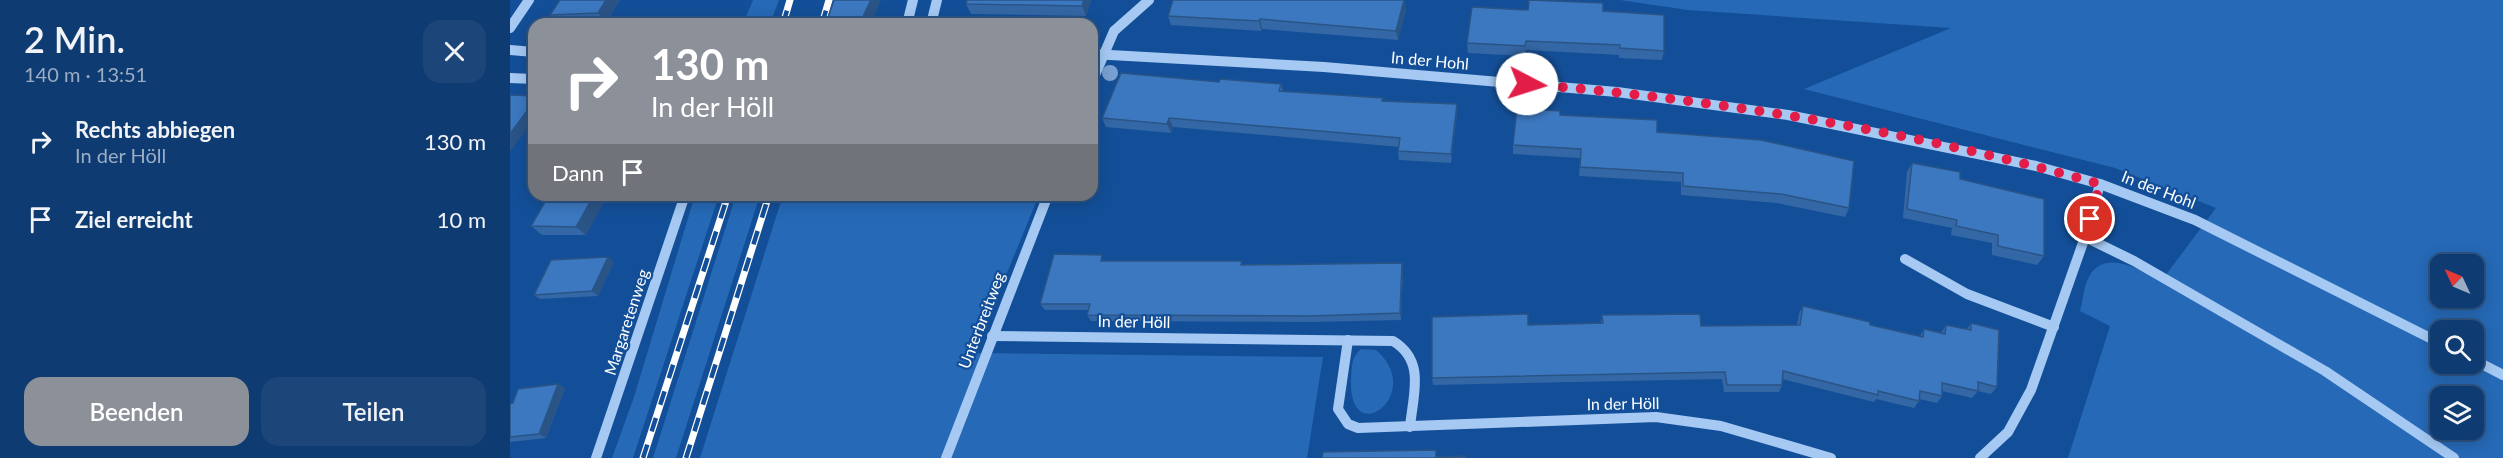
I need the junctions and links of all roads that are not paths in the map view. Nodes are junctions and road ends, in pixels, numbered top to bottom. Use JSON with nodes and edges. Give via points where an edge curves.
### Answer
{"nodes":[{"id":1,"x":529,"y":0,"type":"edge"},
{"id":2,"x":913,"y":0,"type":"edge"},
{"id":3,"x":937,"y":0,"type":"edge"},
{"id":4,"x":1149,"y":0,"type":"edge"},
{"id":5,"x":908,"y":18,"type":"edge"},
{"id":6,"x":932,"y":18,"type":"edge"},
{"id":7,"x":510,"y":28,"type":"edge"},
{"id":8,"x":510,"y":50,"type":"edge"},
{"id":9,"x":528,"y":52,"type":"edge"},
{"id":10,"x":1098,"y":54,"type":"edge"},
{"id":11,"x":1103,"y":54,"type":"junction"},
{"id":12,"x":1098,"y":67,"type":"edge"},
{"id":13,"x":510,"y":78,"type":"edge"},
{"id":14,"x":528,"y":79,"type":"edge"},
{"id":15,"x":2100,"y":184,"type":"junction"},
{"id":16,"x":683,"y":201,"type":"edge"},
{"id":17,"x":1046,"y":201,"type":"edge"},
{"id":18,"x":2085,"y":237,"type":"junction"},
{"id":19,"x":1905,"y":259,"type":"dead end"},
{"id":20,"x":2054,"y":327,"type":"junction"},
{"id":21,"x":992,"y":336,"type":"junction"},
{"id":22,"x":2430,"y":338,"type":"edge"},
{"id":23,"x":1348,"y":340,"type":"junction"},
{"id":24,"x":2484,"y":365,"type":"edge"},
{"id":25,"x":2503,"y":375,"type":"edge"},
{"id":26,"x":1410,"y":427,"type":"junction"},
{"id":27,"x":596,"y":458,"type":"edge"},
{"id":28,"x":946,"y":458,"type":"edge"},
{"id":29,"x":1831,"y":458,"type":"edge"},
{"id":30,"x":1980,"y":458,"type":"edge"},
{"id":31,"x":2454,"y":458,"type":"edge"}],
"edges":[{"from":1,"to":7,"type":"street"},
{"from":2,"to":5,"type":"street"},
{"from":3,"to":6,"type":"street"},
{"from":4,"to":11,"type":"street","via":[[1114,31]]},
{"from":8,"to":9,"type":"street"},
{"from":10,"to":11,"type":"street","name":"In der Hohl"},
{"from":11,"to":12,"type":"street"},
{"from":11,"to":15,"type":"street","name":"In der Hohl","via":[[1617,92],[1788,115],[2036,166]]},
{"from":13,"to":14,"type":"street"},
{"from":15,"to":18,"type":"street"},
{"from":15,"to":22,"type":"street","name":"In der Hohl","via":[[2195,220]]},
{"from":16,"to":27,"type":"street","name":"Margaretenweg"},
{"from":17,"to":21,"type":"street","name":"Unterbreitweg"},
{"from":18,"to":20,"type":"street"},
{"from":18,"to":31,"type":"street","via":[[2325,371]]},
{"from":19,"to":20,"type":"street","via":[[1967,294]]},
{"from":20,"to":30,"type":"street","via":[[2019,414],[2008,432]]},
{"from":21,"to":23,"type":"street","name":"In der Höll"},
{"from":21,"to":28,"type":"street","name":"Unterbreitweg"},
{"from":23,"to":26,"type":"street","name":"In der Höll","via":[[1393,341],[1413,357]]},
{"from":23,"to":26,"type":"street","name":"In der Höll","via":[[1338,409],[1341,417],[1358,428]]},
{"from":24,"to":25,"type":"street"},
{"from":26,"to":29,"type":"street","name":"In der Höll","via":[[1666,418],[1721,426]]}]}
